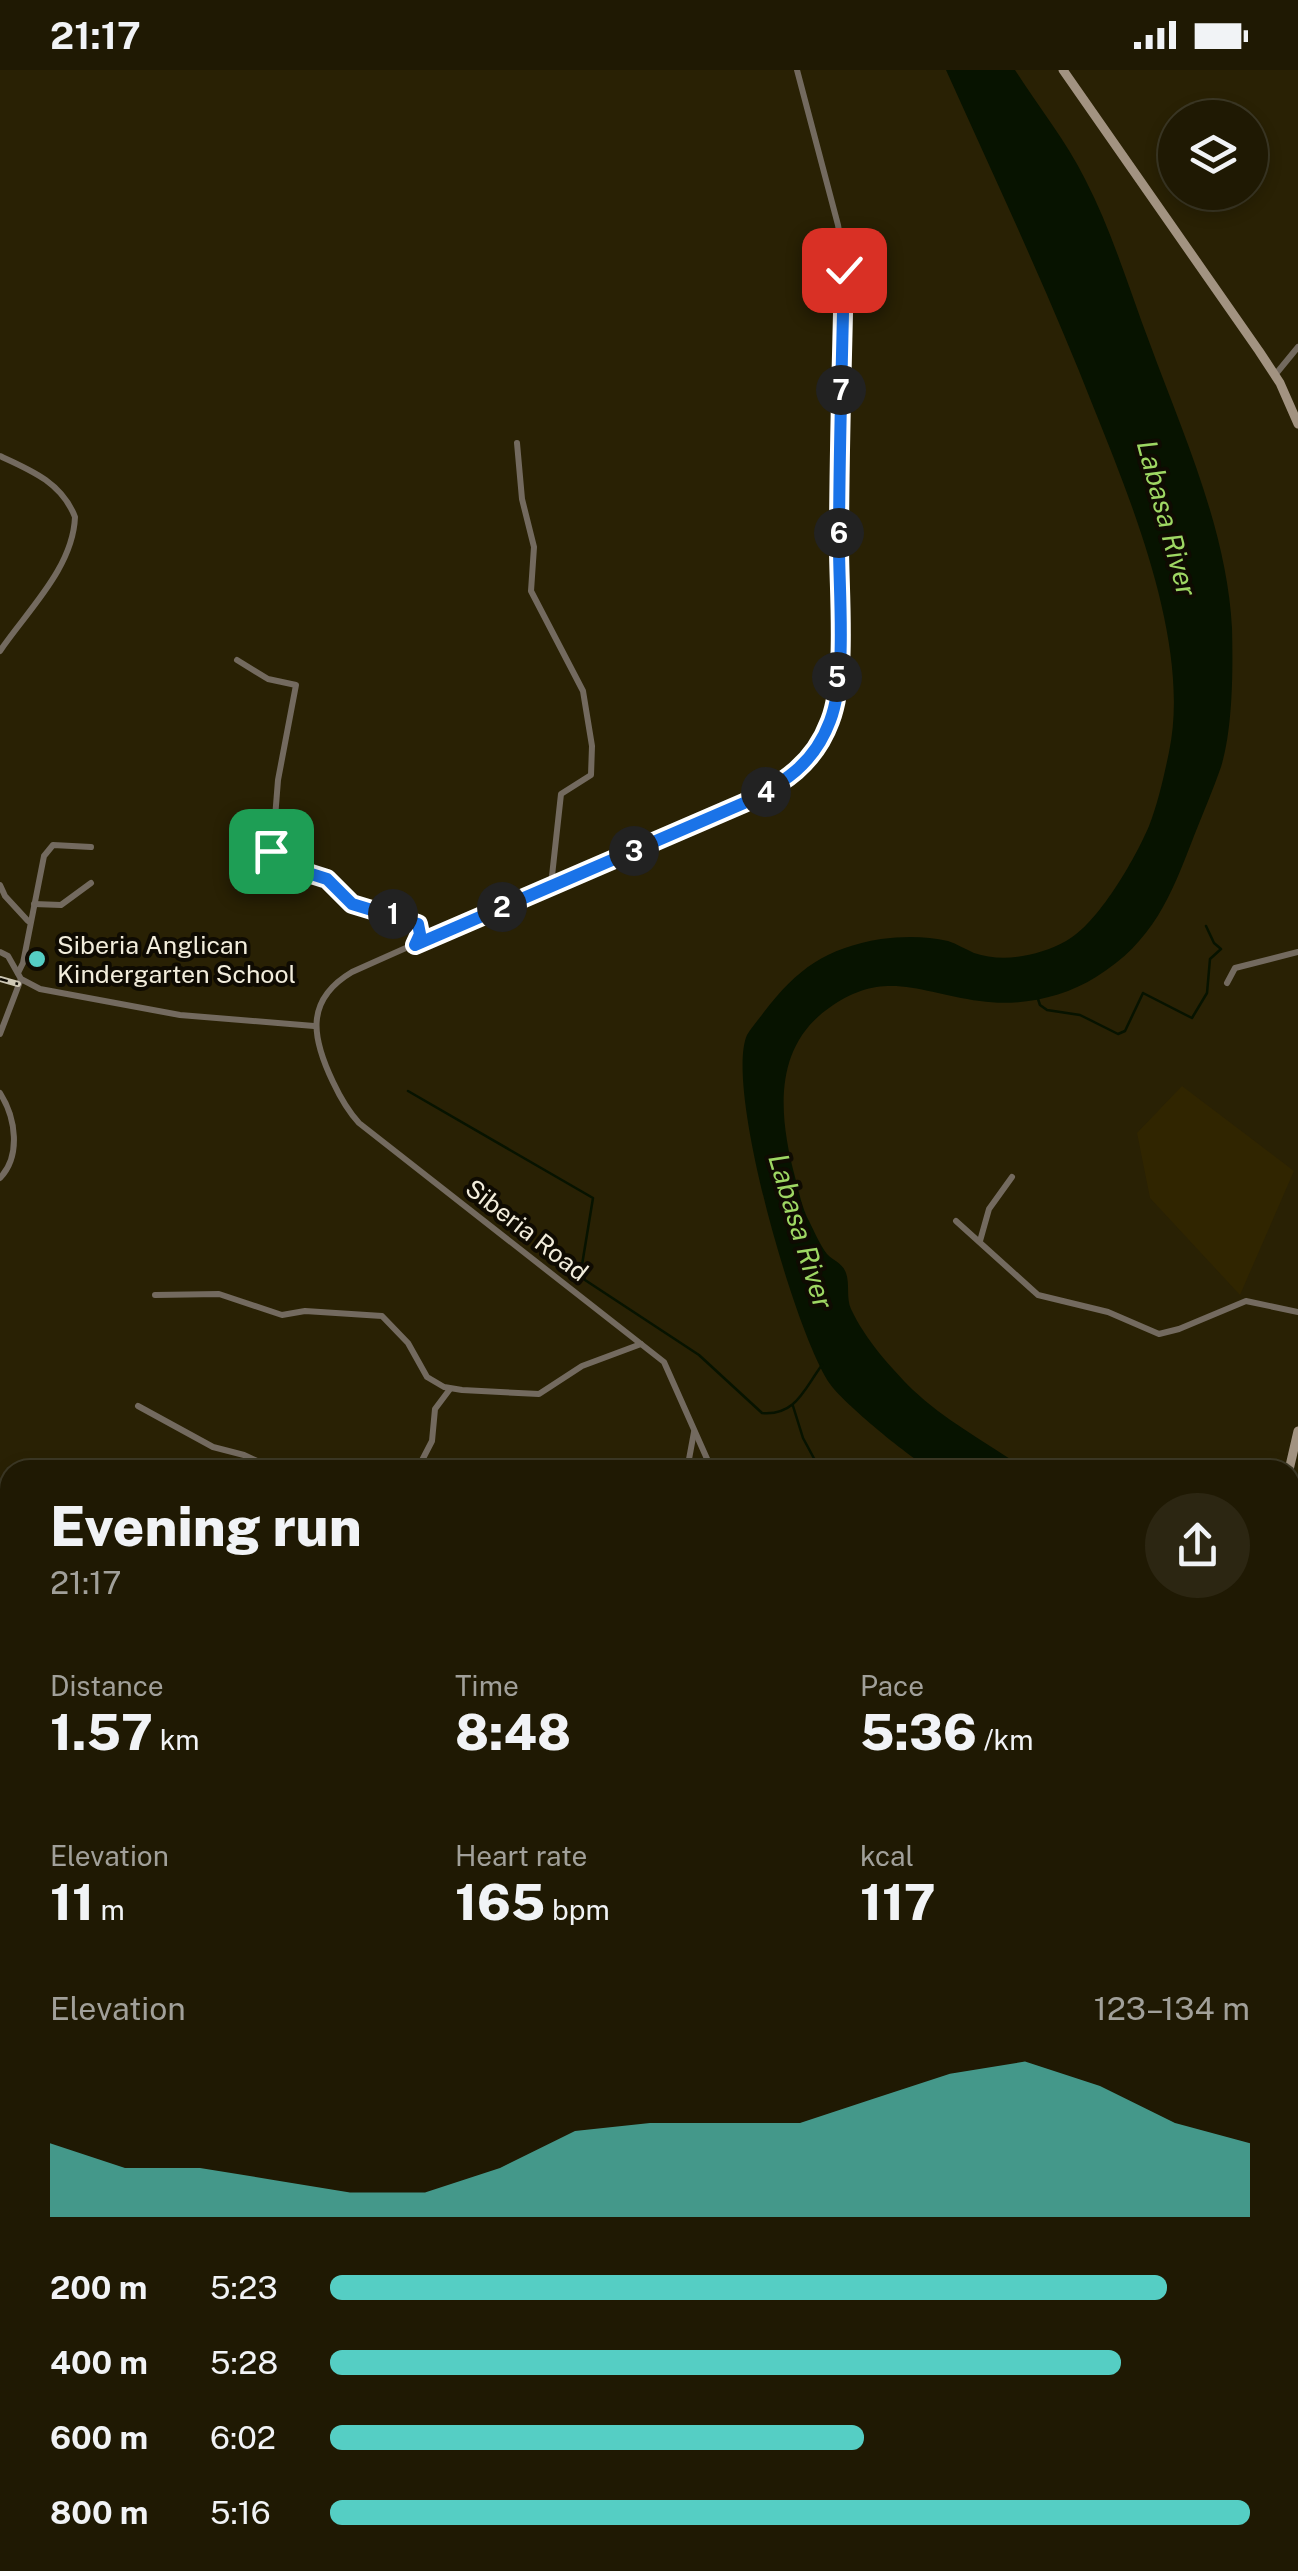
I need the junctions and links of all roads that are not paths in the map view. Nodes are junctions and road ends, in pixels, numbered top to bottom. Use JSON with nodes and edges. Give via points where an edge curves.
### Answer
{"nodes":[{"id":1,"x":797,"y":70,"type":"edge"},
{"id":2,"x":1063,"y":70,"type":"edge"},
{"id":3,"x":1298,"y":347,"type":"edge"},
{"id":4,"x":1275,"y":375,"type":"junction"},
{"id":5,"x":1298,"y":424,"type":"edge"},
{"id":6,"x":518,"y":443,"type":"dead end"},
{"id":7,"x":0,"y":456,"type":"edge"},
{"id":8,"x":0,"y":651,"type":"edge"},
{"id":9,"x":238,"y":660,"type":"dead end"},
{"id":10,"x":92,"y":847,"type":"dead end"},
{"id":11,"x":91,"y":884,"type":"dead end"},
{"id":12,"x":0,"y":885,"type":"edge"},
{"id":13,"x":551,"y":886,"type":"junction"},
{"id":14,"x":34,"y":904,"type":"junction"},
{"id":15,"x":29,"y":922,"type":"junction"},
{"id":16,"x":415,"y":945,"type":"junction"},
{"id":17,"x":0,"y":952,"type":"edge"},
{"id":18,"x":1298,"y":952,"type":"edge"},
{"id":19,"x":20,"y":976,"type":"junction"},
{"id":20,"x":1227,"y":984,"type":"dead end"},
{"id":21,"x":314,"y":1026,"type":"junction"},
{"id":22,"x":1,"y":1030,"type":"edge"},
{"id":23,"x":0,"y":1093,"type":"edge"},
{"id":24,"x":1012,"y":1177,"type":"dead end"},
{"id":25,"x":0,"y":1178,"type":"edge"},
{"id":26,"x":956,"y":1221,"type":"dead end"},
{"id":27,"x":980,"y":1242,"type":"junction"},
{"id":28,"x":155,"y":1295,"type":"dead end"},
{"id":29,"x":1298,"y":1312,"type":"edge"},
{"id":30,"x":643,"y":1344,"type":"junction"},
{"id":31,"x":451,"y":1388,"type":"junction"},
{"id":32,"x":138,"y":1406,"type":"dead end"},
{"id":33,"x":694,"y":1431,"type":"junction"},
{"id":34,"x":1298,"y":1431,"type":"edge"},
{"id":35,"x":255,"y":1460,"type":"edge"},
{"id":36,"x":422,"y":1460,"type":"edge"},
{"id":37,"x":689,"y":1460,"type":"edge"},
{"id":38,"x":707,"y":1460,"type":"edge"},
{"id":39,"x":1291,"y":1460,"type":"edge"}],
"edges":[{"from":1,"to":13,"type":"street","via":[[844,261],[839,640],[831,719],[811,757],[779,786]]},
{"from":2,"to":4,"type":"street"},
{"from":3,"to":4,"type":"street"},
{"from":4,"to":5,"type":"street"},
{"from":6,"to":13,"type":"street","via":[[534,547],[532,591],[583,691],[592,746],[591,775],[562,794]]},
{"from":7,"to":8,"type":"street","via":[[61,492],[75,517],[56,572]]},
{"from":9,"to":16,"type":"street","via":[[268,679],[296,684],[272,856],[327,879],[357,906],[418,924]]},
{"from":10,"to":14,"type":"street","via":[[50,848]]},
{"from":11,"to":14,"type":"street","via":[[61,906]]},
{"from":12,"to":15,"type":"street"},
{"from":13,"to":16,"type":"street"},
{"from":14,"to":15,"type":"street"},
{"from":15,"to":19,"type":"street"},
{"from":16,"to":21,"type":"street","via":[[343,977],[322,1002]]},
{"from":17,"to":19,"type":"street"},
{"from":18,"to":20,"type":"street","via":[[1235,968]]},
{"from":19,"to":21,"type":"street","via":[[40,988],[125,1006]]},
{"from":19,"to":22,"type":"street"},
{"from":21,"to":30,"type":"street","name":"Siberia Road","via":[[325,1066],[363,1126]]},
{"from":23,"to":25,"type":"street","via":[[14,1157]]},
{"from":24,"to":27,"type":"street","via":[[988,1209]]},
{"from":26,"to":27,"type":"street"},
{"from":27,"to":29,"type":"street","via":[[1038,1295],[1108,1312],[1158,1334],[1246,1301]]},
{"from":28,"to":31,"type":"street","via":[[218,1294],[282,1315],[382,1316],[408,1342],[427,1378]]},
{"from":30,"to":31,"type":"street","via":[[582,1366],[539,1394]]},
{"from":30,"to":33,"type":"street","name":"Siberia Road","via":[[664,1362]]},
{"from":31,"to":36,"type":"street","via":[[435,1409]]},
{"from":32,"to":35,"type":"street","via":[[214,1447]]},
{"from":33,"to":37,"type":"street"},
{"from":33,"to":38,"type":"street","name":"Siberia Road"},
{"from":34,"to":39,"type":"street"}]}
